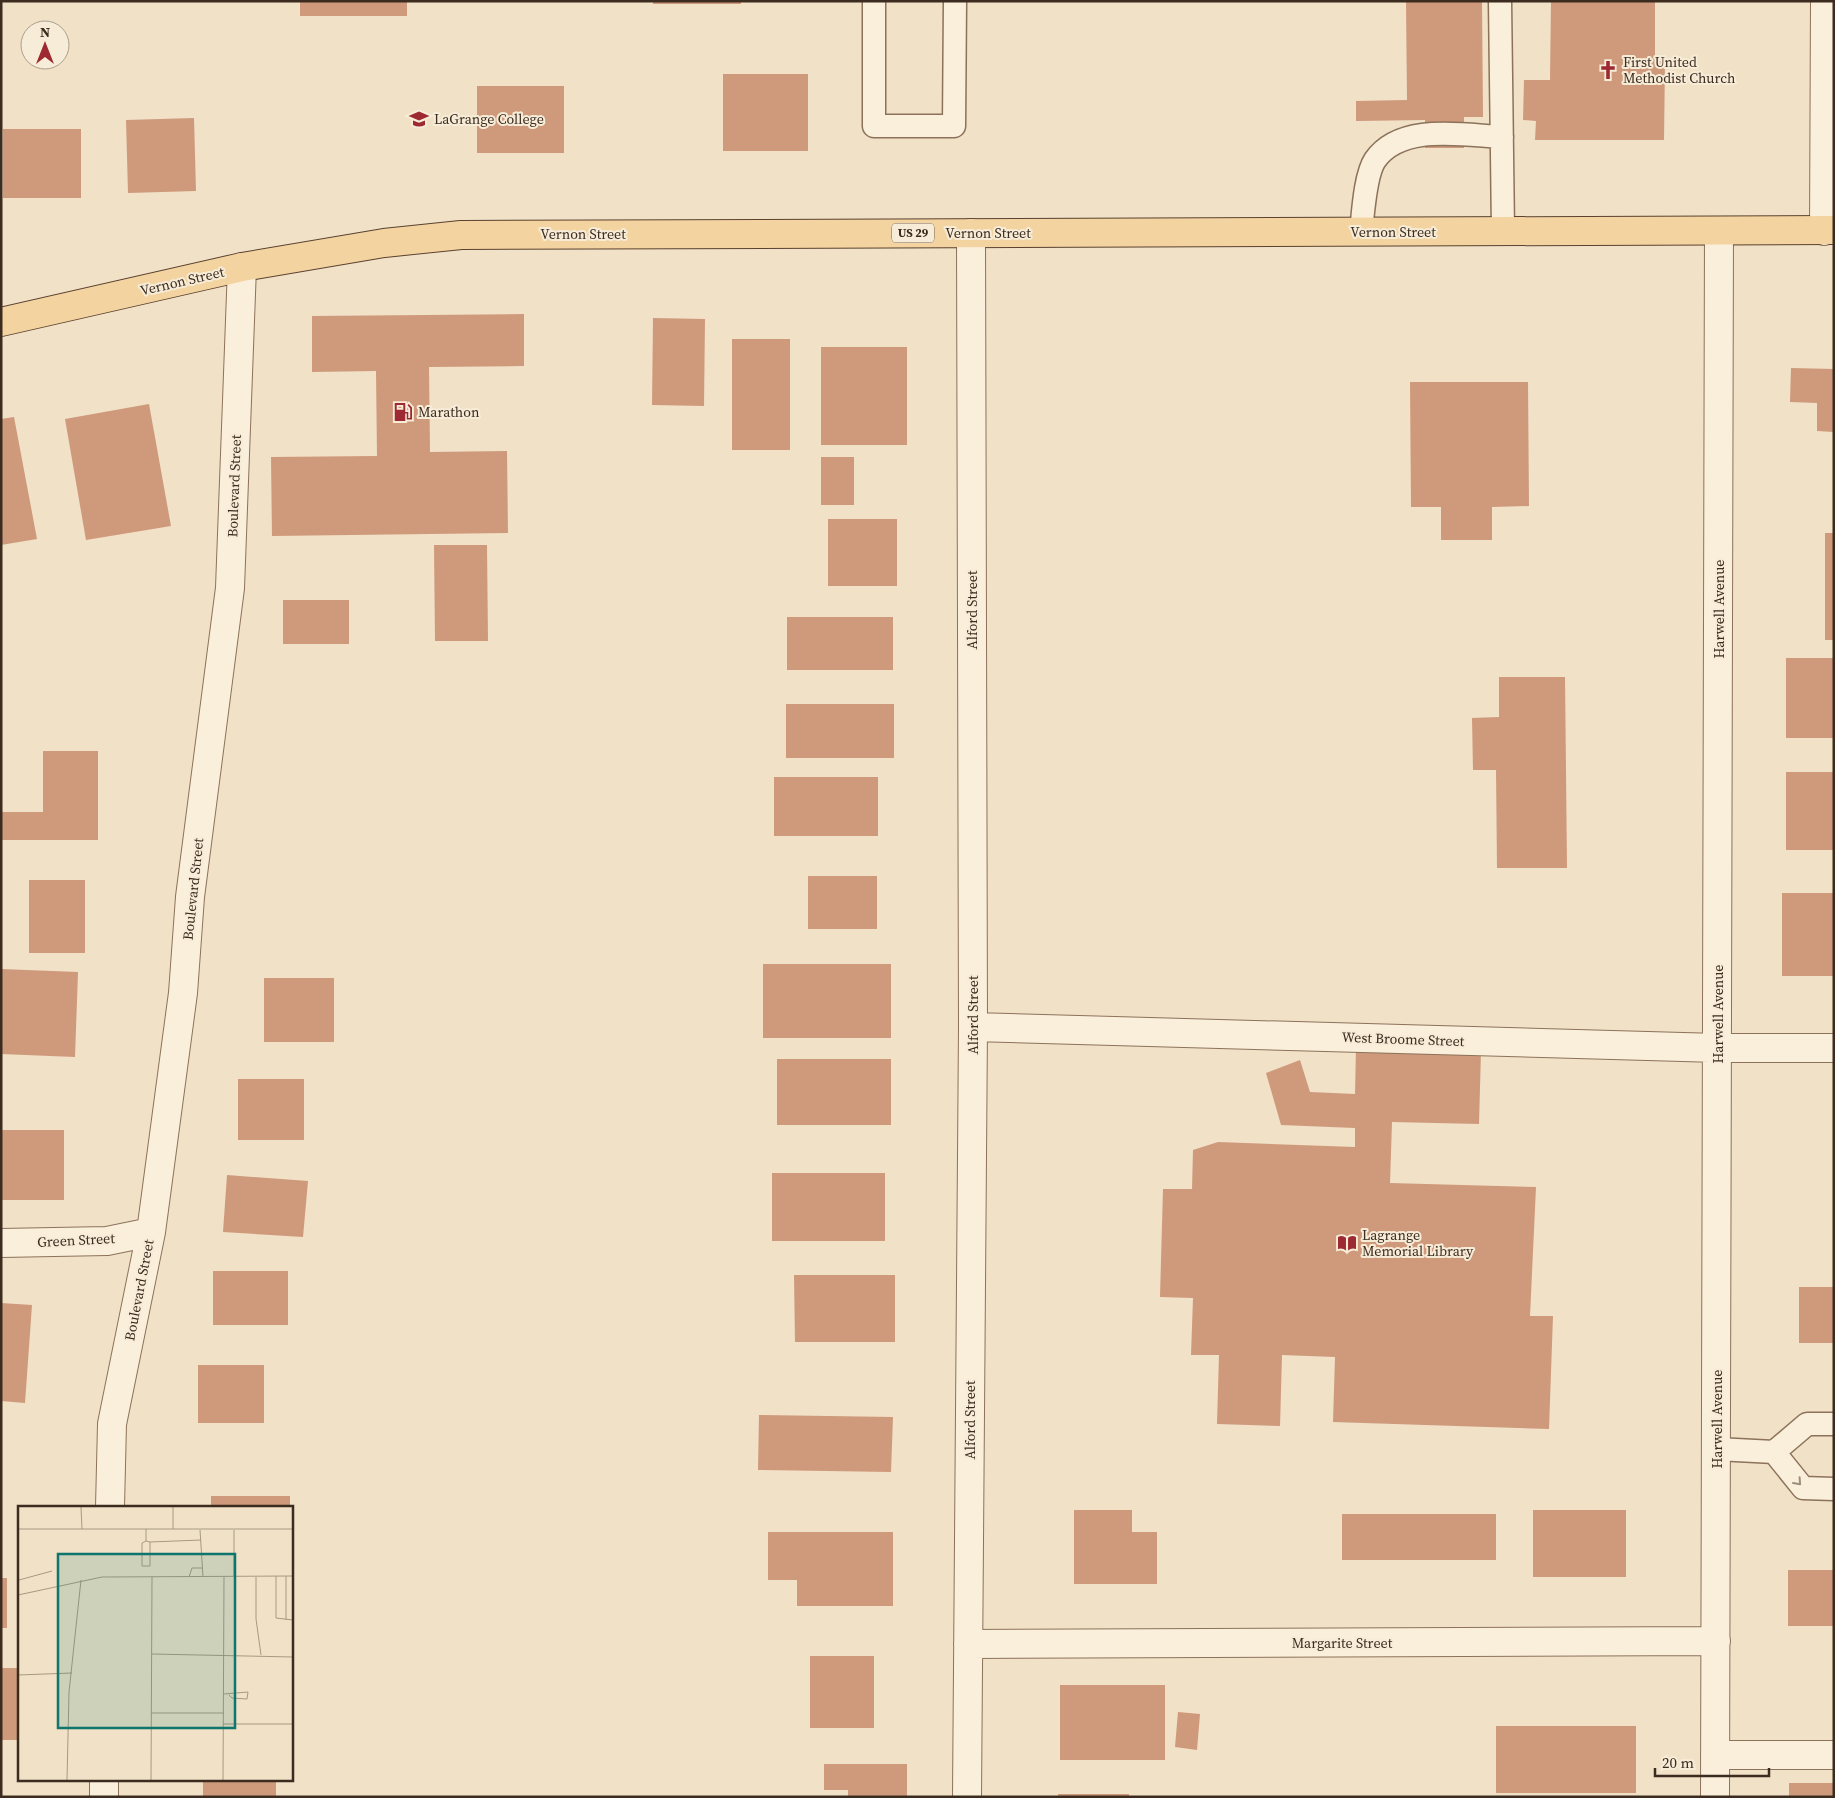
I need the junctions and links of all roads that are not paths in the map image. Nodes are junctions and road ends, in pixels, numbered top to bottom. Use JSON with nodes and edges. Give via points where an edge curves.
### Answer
{"nodes":[{"id":1,"x":874,"y":1,"type":"edge"},
{"id":2,"x":955,"y":1,"type":"edge"},
{"id":3,"x":1500,"y":1,"type":"edge"},
{"id":4,"x":1825,"y":1,"type":"edge"},
{"id":5,"x":1502,"y":137,"type":"junction"},
{"id":6,"x":1719,"y":230,"type":"junction"},
{"id":7,"x":1829,"y":230,"type":"edge"},
{"id":8,"x":1503,"y":231,"type":"junction"},
{"id":9,"x":1361,"y":232,"type":"junction"},
{"id":10,"x":971,"y":233,"type":"junction"},
{"id":11,"x":242,"y":267,"type":"junction"},
{"id":12,"x":1,"y":322,"type":"edge"},
{"id":13,"x":973,"y":1028,"type":"junction"},
{"id":14,"x":1718,"y":1048,"type":"junction"},
{"id":15,"x":1834,"y":1048,"type":"edge"},
{"id":16,"x":151,"y":1232,"type":"junction"},
{"id":17,"x":1,"y":1243,"type":"edge"},
{"id":18,"x":1834,"y":1424,"type":"edge"},
{"id":19,"x":1716,"y":1449,"type":"junction"},
{"id":20,"x":1774,"y":1452,"type":"junction"},
{"id":21,"x":1834,"y":1489,"type":"edge"},
{"id":22,"x":110,"y":1506,"type":"edge"},
{"id":23,"x":1716,"y":1641,"type":"junction"},
{"id":24,"x":968,"y":1644,"type":"junction"},
{"id":25,"x":1716,"y":1755,"type":"junction"},
{"id":26,"x":1834,"y":1755,"type":"edge"},
{"id":27,"x":104,"y":1780,"type":"edge"},
{"id":28,"x":104,"y":1797,"type":"edge"},
{"id":29,"x":967,"y":1797,"type":"edge"},
{"id":30,"x":1715,"y":1797,"type":"edge"}],
"edges":[{"from":1,"to":2,"type":"lane","via":[[874,126],[954,126]]},
{"from":3,"to":5,"type":"lane"},
{"from":4,"to":7,"type":"street"},
{"from":5,"to":8,"type":"lane"},
{"from":5,"to":9,"type":"lane","via":[[1425,134],[1393,143],[1374,161],[1367,185]]},
{"from":6,"to":7,"type":"main road","name":"Vernon Street","number":"US 29"},
{"from":6,"to":8,"type":"main road","name":"Vernon Street","number":"US 29"},
{"from":6,"to":14,"type":"street","name":"Harwell Avenue"},
{"from":8,"to":9,"type":"main road","name":"Vernon Street","number":"US 29"},
{"from":9,"to":10,"type":"main road","name":"Vernon Street","number":"US 29"},
{"from":10,"to":11,"type":"main road","name":"Vernon Street","number":"US 29","via":[[461,235],[384,242]]},
{"from":10,"to":13,"type":"street","name":"Alford Street"},
{"from":11,"to":12,"type":"main road","name":"Vernon Street","number":"US 29"},
{"from":11,"to":16,"type":"street","name":"Boulevard Street","via":[[230,588],[190,897],[183,993]]},
{"from":13,"to":14,"type":"street","name":"West Broome Street"},
{"from":13,"to":24,"type":"street","name":"Alford Street"},
{"from":14,"to":15,"type":"street","name":"West Broome Street"},
{"from":14,"to":19,"type":"street","name":"Harwell Avenue"},
{"from":16,"to":17,"type":"street","name":"Green Street","via":[[107,1241]]},
{"from":16,"to":22,"type":"street","name":"Boulevard Street","via":[[112,1424]]},
{"from":18,"to":20,"type":"lane","via":[[1806,1424]]},
{"from":19,"to":20,"type":"lane"},
{"from":19,"to":23,"type":"street","name":"Harwell Avenue"},
{"from":20,"to":21,"type":"lane","one_way":true,"via":[[1803,1488]]},
{"from":23,"to":24,"type":"street","name":"Margarite Street"},
{"from":23,"to":25,"type":"street","name":"Harwell Avenue"},
{"from":24,"to":29,"type":"street","name":"Alford Street"},
{"from":25,"to":26,"type":"street"},
{"from":25,"to":30,"type":"street","name":"Harwell Avenue"},
{"from":27,"to":28,"type":"street"}]}
